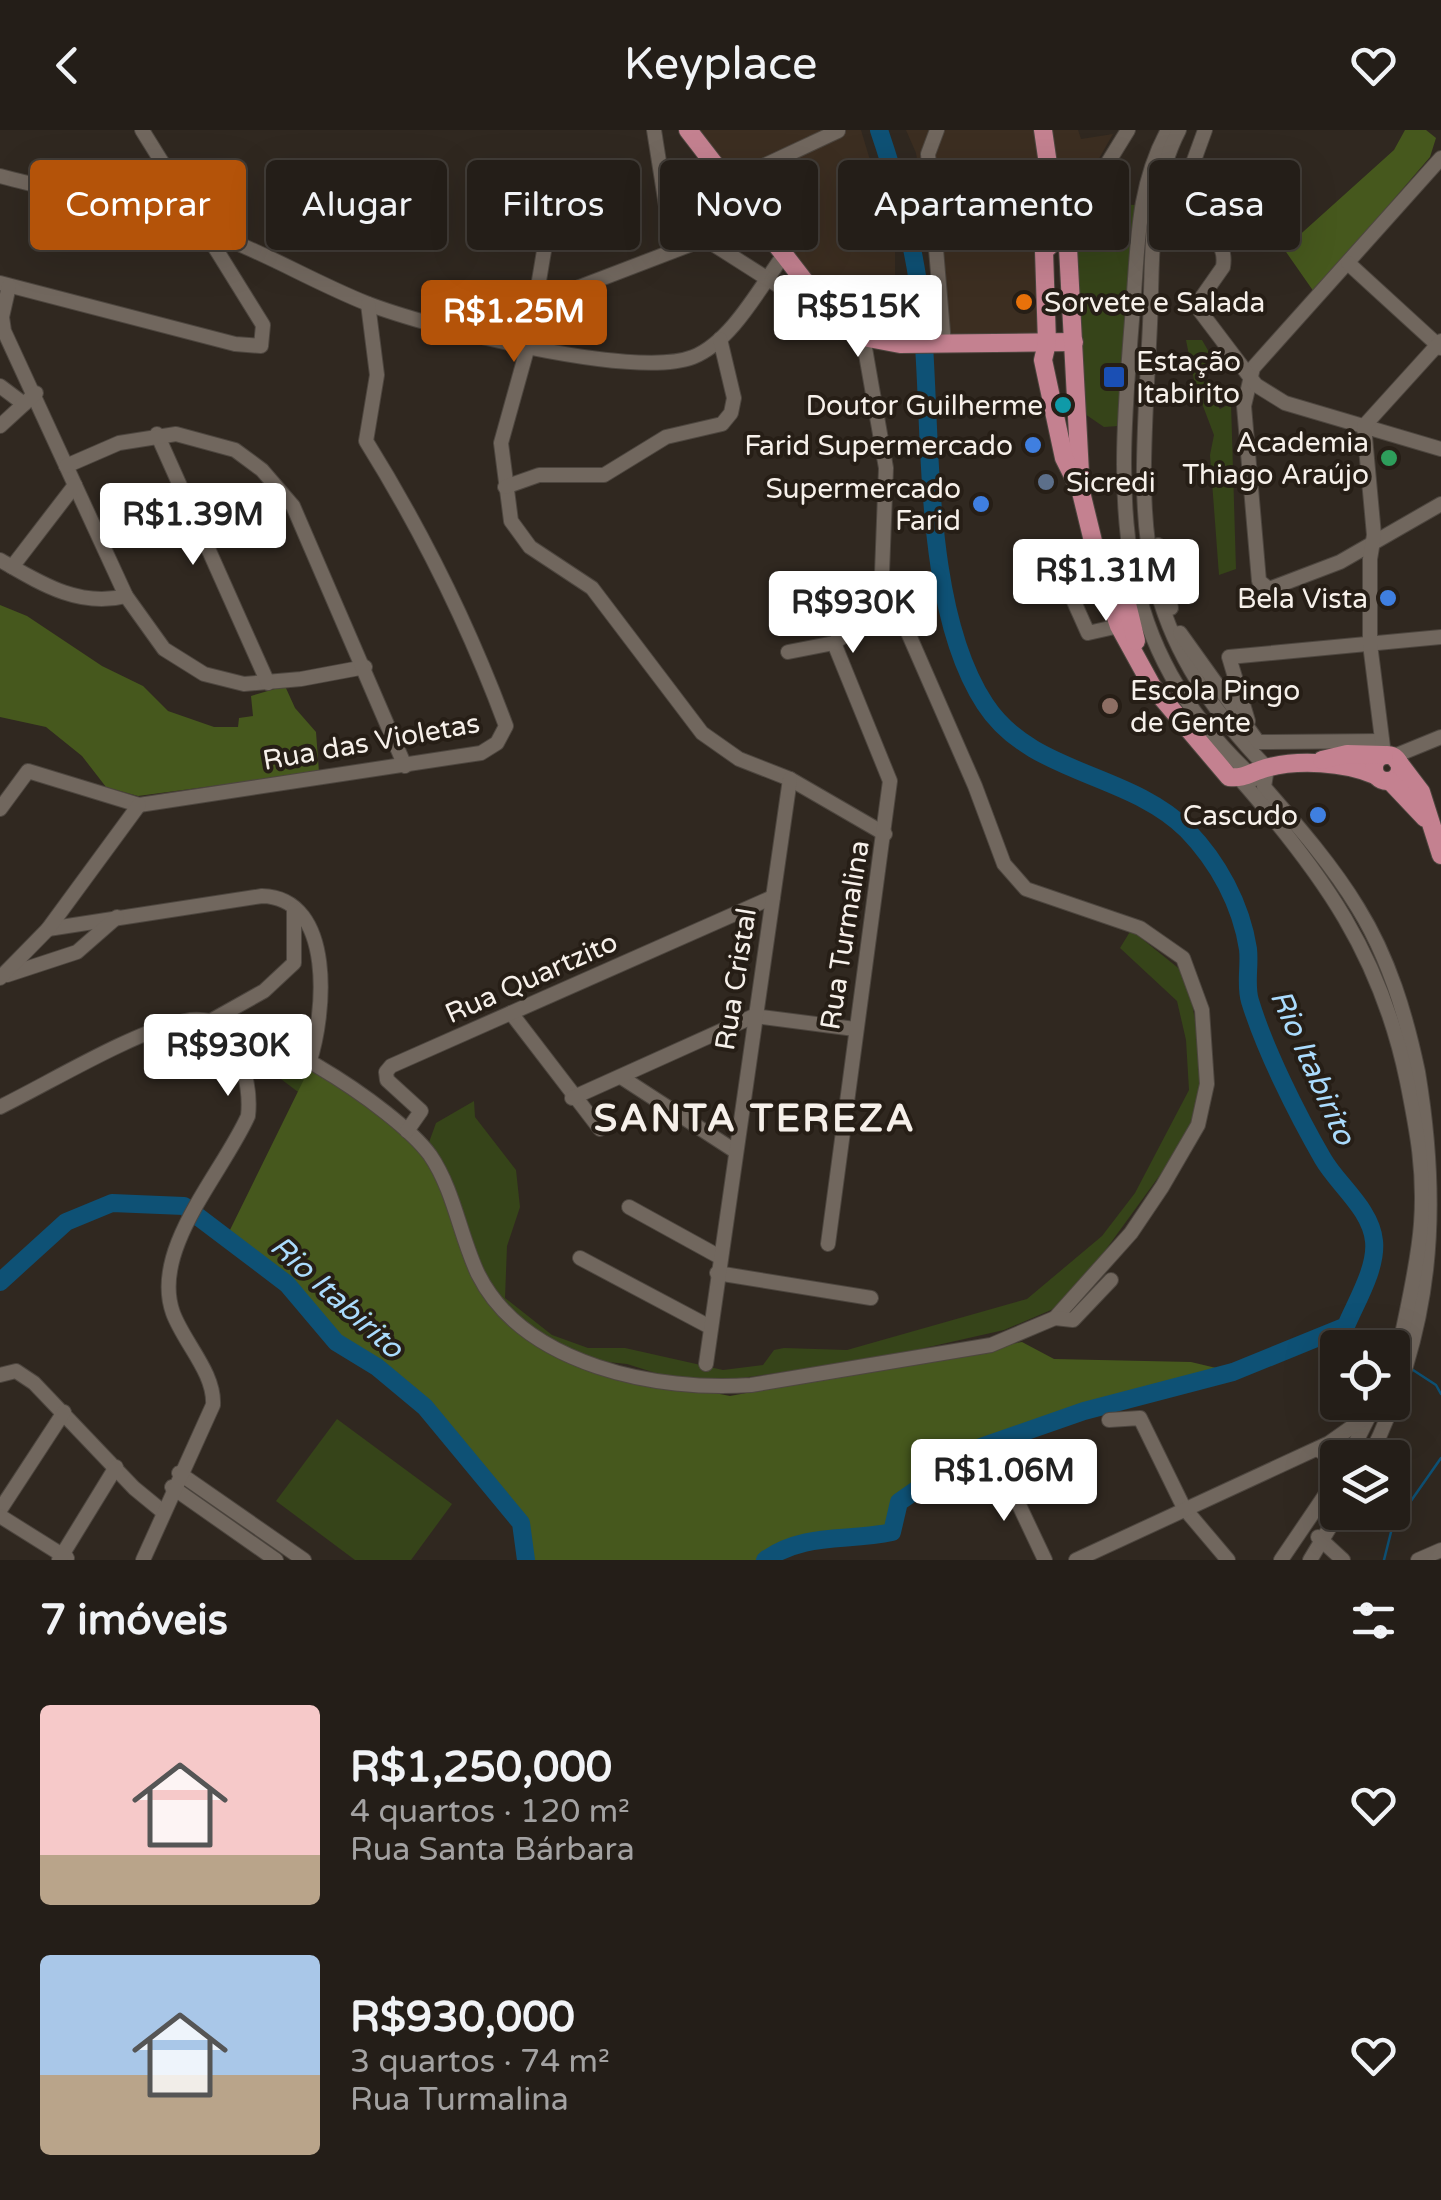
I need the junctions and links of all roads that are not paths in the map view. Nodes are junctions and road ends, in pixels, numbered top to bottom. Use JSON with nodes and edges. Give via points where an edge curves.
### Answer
{"nodes":[{"id":1,"x":142,"y":130,"type":"edge"},
{"id":2,"x":654,"y":130,"type":"edge"},
{"id":3,"x":688,"y":130,"type":"edge"},
{"id":4,"x":838,"y":130,"type":"edge"},
{"id":5,"x":937,"y":130,"type":"edge"},
{"id":6,"x":1043,"y":130,"type":"edge"},
{"id":7,"x":1128,"y":130,"type":"edge"},
{"id":8,"x":1168,"y":130,"type":"edge"},
{"id":9,"x":1179,"y":130,"type":"edge"},
{"id":10,"x":1205,"y":130,"type":"edge"},
{"id":11,"x":1441,"y":158,"type":"edge"},
{"id":12,"x":161,"y":160,"type":"edge"},
{"id":13,"x":710,"y":160,"type":"edge"},
{"id":14,"x":775,"y":160,"type":"edge"},
{"id":15,"x":1047,"y":160,"type":"edge"},
{"id":16,"x":1110,"y":160,"type":"edge"},
{"id":17,"x":1168,"y":160,"type":"edge"},
{"id":18,"x":1194,"y":160,"type":"edge"},
{"id":19,"x":660,"y":166,"type":"edge"},
{"id":20,"x":0,"y":176,"type":"edge"},
{"id":21,"x":30,"y":184,"type":"edge"},
{"id":22,"x":246,"y":248,"type":"edge"},
{"id":23,"x":218,"y":250,"type":"edge"},
{"id":24,"x":674,"y":250,"type":"edge"},
{"id":25,"x":727,"y":250,"type":"edge"},
{"id":26,"x":778,"y":250,"type":"edge"},
{"id":27,"x":1045,"y":250,"type":"edge"},
{"id":28,"x":1068,"y":250,"type":"edge"},
{"id":29,"x":1155,"y":250,"type":"edge"},
{"id":30,"x":1221,"y":250,"type":"edge"},
{"id":31,"x":544,"y":251,"type":"dead end"},
{"id":32,"x":783,"y":256,"type":"junction"},
{"id":33,"x":1348,"y":263,"type":"junction"},
{"id":34,"x":767,"y":278,"type":"junction"},
{"id":35,"x":5,"y":284,"type":"edge"},
{"id":36,"x":368,"y":304,"type":"junction"},
{"id":37,"x":536,"y":304,"type":"junction"},
{"id":38,"x":836,"y":322,"type":"junction"},
{"id":39,"x":863,"y":337,"type":"junction"},
{"id":40,"x":720,"y":339,"type":"junction"},
{"id":41,"x":1074,"y":342,"type":"junction"},
{"id":42,"x":1047,"y":343,"type":"junction"},
{"id":43,"x":940,"y":344,"type":"junction"},
{"id":44,"x":1440,"y":345,"type":"edge"},
{"id":45,"x":528,"y":346,"type":"junction"},
{"id":46,"x":1249,"y":377,"type":"junction"},
{"id":47,"x":0,"y":386,"type":"edge"},
{"id":48,"x":36,"y":393,"type":"junction"},
{"id":49,"x":24,"y":404,"type":"junction"},
{"id":50,"x":0,"y":426,"type":"edge"},
{"id":51,"x":1364,"y":426,"type":"junction"},
{"id":52,"x":157,"y":434,"type":"junction"},
{"id":53,"x":1441,"y":449,"type":"edge"},
{"id":54,"x":66,"y":466,"type":"junction"},
{"id":55,"x":75,"y":485,"type":"junction"},
{"id":56,"x":505,"y":487,"type":"junction"},
{"id":57,"x":1081,"y":492,"type":"junction"},
{"id":58,"x":1441,"y":504,"type":"edge"},
{"id":59,"x":1373,"y":544,"type":"junction"},
{"id":60,"x":1158,"y":545,"type":"dead end"},
{"id":61,"x":1097,"y":551,"type":"junction"},
{"id":62,"x":6,"y":564,"type":"edge"},
{"id":63,"x":1132,"y":568,"type":"junction"},
{"id":64,"x":1100,"y":570,"type":"junction"},
{"id":65,"x":126,"y":596,"type":"junction"},
{"id":66,"x":1126,"y":600,"type":"junction"},
{"id":67,"x":892,"y":601,"type":"junction"},
{"id":68,"x":1144,"y":617,"type":"junction"},
{"id":69,"x":1118,"y":626,"type":"junction"},
{"id":70,"x":1441,"y":637,"type":"edge"},
{"id":71,"x":834,"y":643,"type":"junction"},
{"id":72,"x":1370,"y":644,"type":"junction"},
{"id":73,"x":788,"y":652,"type":"dead end"},
{"id":74,"x":365,"y":666,"type":"junction"},
{"id":75,"x":1146,"y":676,"type":"junction"},
{"id":76,"x":268,"y":683,"type":"junction"},
{"id":77,"x":1250,"y":730,"type":"junction"},
{"id":78,"x":1441,"y":738,"type":"edge"},
{"id":79,"x":1389,"y":753,"type":"junction"},
{"id":80,"x":1312,"y":764,"type":"junction"},
{"id":81,"x":405,"y":766,"type":"junction"},
{"id":82,"x":1250,"y":777,"type":"junction"},
{"id":83,"x":1383,"y":778,"type":"junction"},
{"id":84,"x":790,"y":779,"type":"junction"},
{"id":85,"x":139,"y":805,"type":"junction"},
{"id":86,"x":0,"y":808,"type":"edge"},
{"id":87,"x":1430,"y":827,"type":"junction"},
{"id":88,"x":885,"y":834,"type":"junction"},
{"id":89,"x":1441,"y":854,"type":"edge"},
{"id":90,"x":772,"y":898,"type":"junction"},
{"id":91,"x":294,"y":908,"type":"junction"},
{"id":92,"x":118,"y":917,"type":"junction"},
{"id":93,"x":48,"y":929,"type":"junction"},
{"id":94,"x":3,"y":977,"type":"edge"},
{"id":95,"x":511,"y":1013,"type":"junction"},
{"id":96,"x":754,"y":1016,"type":"junction"},
{"id":97,"x":220,"y":1020,"type":"junction"},
{"id":98,"x":855,"y":1029,"type":"junction"},
{"id":99,"x":310,"y":1063,"type":"junction"},
{"id":100,"x":621,"y":1077,"type":"junction"},
{"id":101,"x":572,"y":1098,"type":"junction"},
{"id":102,"x":0,"y":1107,"type":"edge"},
{"id":103,"x":600,"y":1129,"type":"dead end"},
{"id":104,"x":407,"y":1131,"type":"junction"},
{"id":105,"x":735,"y":1151,"type":"junction"},
{"id":106,"x":630,"y":1207,"type":"dead end"},
{"id":107,"x":828,"y":1244,"type":"dead end"},
{"id":108,"x":718,"y":1256,"type":"junction"},
{"id":109,"x":580,"y":1258,"type":"dead end"},
{"id":110,"x":717,"y":1272,"type":"junction"},
{"id":111,"x":1112,"y":1280,"type":"dead end"},
{"id":112,"x":871,"y":1298,"type":"dead end"},
{"id":113,"x":1055,"y":1318,"type":"junction"},
{"id":114,"x":710,"y":1327,"type":"junction"},
{"id":115,"x":1400,"y":1330,"type":"edge"},
{"id":116,"x":706,"y":1364,"type":"dead end"},
{"id":117,"x":4,"y":1373,"type":"edge"},
{"id":118,"x":64,"y":1412,"type":"junction"},
{"id":119,"x":1109,"y":1420,"type":"dead end"},
{"id":120,"x":1356,"y":1420,"type":"edge"},
{"id":121,"x":1378,"y":1440,"type":"edge"},
{"id":122,"x":1316,"y":1449,"type":"junction"},
{"id":123,"x":1320,"y":1451,"type":"edge"},
{"id":124,"x":116,"y":1467,"type":"junction"},
{"id":125,"x":1002,"y":1469,"type":"dead end"},
{"id":126,"x":176,"y":1480,"type":"junction"},
{"id":127,"x":1320,"y":1506,"type":"edge"},
{"id":128,"x":1184,"y":1508,"type":"junction"},
{"id":129,"x":162,"y":1511,"type":"junction"},
{"id":130,"x":0,"y":1513,"type":"edge"},
{"id":131,"x":1307,"y":1527,"type":"junction"},
{"id":132,"x":1329,"y":1530,"type":"edge"},
{"id":133,"x":1323,"y":1541,"type":"junction"},
{"id":134,"x":1441,"y":1550,"type":"edge"},
{"id":135,"x":64,"y":1558,"type":"edge"},
{"id":136,"x":143,"y":1560,"type":"edge"},
{"id":137,"x":276,"y":1560,"type":"edge"},
{"id":138,"x":304,"y":1560,"type":"edge"},
{"id":139,"x":1045,"y":1560,"type":"edge"},
{"id":140,"x":1076,"y":1560,"type":"edge"},
{"id":141,"x":1228,"y":1560,"type":"edge"},
{"id":142,"x":1281,"y":1560,"type":"edge"},
{"id":143,"x":1310,"y":1560,"type":"edge"},
{"id":144,"x":1344,"y":1560,"type":"edge"},
{"id":145,"x":1418,"y":1560,"type":"edge"}],
"edges":[{"from":1,"to":12,"type":"street"},
{"from":2,"to":19,"type":"street"},
{"from":3,"to":13,"type":"main road"},
{"from":4,"to":14,"type":"street"},
{"from":5,"to":43,"type":"street","via":[[928,154]]},
{"from":6,"to":15,"type":"main road"},
{"from":7,"to":16,"type":"street"},
{"from":8,"to":63,"type":"street","via":[[1142,190],[1126,404],[1125,543]]},
{"from":9,"to":17,"type":"street"},
{"from":10,"to":18,"type":"street"},
{"from":11,"to":33,"type":"street"},
{"from":20,"to":21,"type":"street"},
{"from":22,"to":36,"type":"street"},
{"from":23,"to":35,"type":"street","via":[[263,326],[261,346]]},
{"from":24,"to":37,"type":"street"},
{"from":25,"to":34,"type":"street"},
{"from":26,"to":32,"type":"main road"},
{"from":27,"to":42,"type":"main road"},
{"from":28,"to":41,"type":"main road"},
{"from":29,"to":82,"type":"street","via":[[1142,499],[1146,550],[1174,640]]},
{"from":30,"to":46,"type":"street","via":[[1224,267],[1200,310]]},
{"from":31,"to":37,"type":"street"},
{"from":32,"to":34,"type":"street"},
{"from":32,"to":38,"type":"main road"},
{"from":33,"to":44,"type":"street"},
{"from":33,"to":46,"type":"street"},
{"from":34,"to":38,"type":"street"},
{"from":34,"to":40,"type":"street"},
{"from":35,"to":48,"type":"street","via":[[2,324]]},
{"from":36,"to":45,"type":"street"},
{"from":36,"to":81,"type":"street","name":"Rua das Violetas","via":[[377,374],[366,441],[419,526],[506,726],[497,743],[481,752]]},
{"from":37,"to":45,"type":"street"},
{"from":38,"to":39,"type":"main road"},
{"from":39,"to":43,"type":"main road"},
{"from":39,"to":67,"type":"street","via":[[886,468],[880,558]]},
{"from":40,"to":45,"type":"street","via":[[693,357],[667,363]]},
{"from":40,"to":56,"type":"street","via":[[734,398],[722,424],[666,437],[604,475],[539,475]]},
{"from":41,"to":42,"type":"main road"},
{"from":41,"to":57,"type":"main road"},
{"from":42,"to":43,"type":"main road"},
{"from":42,"to":57,"type":"main road","via":[[1043,360],[1064,458]]},
{"from":44,"to":51,"type":"street"},
{"from":45,"to":56,"type":"street","via":[[501,442]]},
{"from":46,"to":51,"type":"street","via":[[1274,398]]},
{"from":46,"to":59,"type":"street","via":[[1244,406],[1258,581],[1269,589],[1300,581]]},
{"from":47,"to":49,"type":"street"},
{"from":48,"to":49,"type":"street"},
{"from":48,"to":54,"type":"street"},
{"from":49,"to":50,"type":"street"},
{"from":51,"to":53,"type":"street"},
{"from":51,"to":59,"type":"street"},
{"from":52,"to":54,"type":"street"},
{"from":52,"to":74,"type":"street","via":[[218,443],[275,481],[293,506]]},
{"from":52,"to":76,"type":"street"},
{"from":54,"to":55,"type":"street"},
{"from":55,"to":62,"type":"street"},
{"from":55,"to":65,"type":"street"},
{"from":56,"to":84,"type":"street","via":[[518,532],[592,588],[702,734],[739,759]]},
{"from":57,"to":61,"type":"main road"},
{"from":58,"to":59,"type":"street"},
{"from":59,"to":72,"type":"street"},
{"from":60,"to":77,"type":"street","via":[[1182,639]]},
{"from":61,"to":64,"type":"main road"},
{"from":61,"to":66,"type":"main road"},
{"from":62,"to":65,"type":"street","via":[[89,602]]},
{"from":63,"to":66,"type":"main road"},
{"from":63,"to":68,"type":"street"},
{"from":64,"to":69,"type":"main road"},
{"from":64,"to":69,"type":"street","via":[[1072,578],[1068,586],[1084,630],[1093,634]]},
{"from":65,"to":76,"type":"street","via":[[150,634],[186,666],[220,680]]},
{"from":66,"to":68,"type":"main road"},
{"from":66,"to":75,"type":"main road"},
{"from":67,"to":71,"type":"street"},
{"from":67,"to":113,"type":"street","via":[[1009,872],[1026,889],[1140,928],[1171,947],[1191,972],[1202,1010],[1207,1084],[1198,1125],[1131,1233]]},
{"from":68,"to":82,"type":"street","via":[[1175,687]]},
{"from":69,"to":75,"type":"main road"},
{"from":70,"to":72,"type":"street"},
{"from":71,"to":73,"type":"street"},
{"from":71,"to":88,"type":"street","name":"Rua Turmalina","via":[[888,771]]},
{"from":72,"to":77,"type":"street","via":[[1229,657]]},
{"from":72,"to":79,"type":"street"},
{"from":74,"to":76,"type":"street"},
{"from":74,"to":81,"type":"street"},
{"from":75,"to":82,"type":"main road","via":[[1173,716]]},
{"from":77,"to":79,"type":"street","via":[[1264,743]]},
{"from":78,"to":79,"type":"street"},
{"from":79,"to":80,"type":"main road","via":[[1339,755]]},
{"from":79,"to":83,"type":"main road","via":[[1399,772]]},
{"from":79,"to":87,"type":"main road","via":[[1421,792]]},
{"from":80,"to":82,"type":"main road"},
{"from":80,"to":83,"type":"main road"},
{"from":81,"to":85,"type":"street","name":"Rua das Violetas"},
{"from":82,"to":115,"type":"street","via":[[1343,910],[1400,1040],[1421,1136],[1422,1222]]},
{"from":82,"to":121,"type":"street","via":[[1359,910],[1396,987],[1432,1144],[1434,1238],[1412,1356]]},
{"from":83,"to":87,"type":"main road"},
{"from":84,"to":88,"type":"street"},
{"from":84,"to":90,"type":"street","name":"Rua Cristal"},
{"from":85,"to":86,"type":"street","name":"Rua das Violetas","via":[[28,772]]},
{"from":85,"to":93,"type":"street"},
{"from":87,"to":89,"type":"main road"},
{"from":88,"to":98,"type":"street","name":"Rua Turmalina"},
{"from":90,"to":95,"type":"street","name":"Rua Quartzito"},
{"from":90,"to":96,"type":"street","name":"Rua Cristal"},
{"from":91,"to":92,"type":"street","via":[[262,896]]},
{"from":91,"to":97,"type":"street","via":[[294,964]]},
{"from":91,"to":99,"type":"street","via":[[309,925],[319,957],[322,1000]]},
{"from":92,"to":93,"type":"street"},
{"from":92,"to":94,"type":"street","via":[[77,952]]},
{"from":93,"to":94,"type":"street"},
{"from":95,"to":101,"type":"street"},
{"from":95,"to":104,"type":"street","name":"Rua Quartzito","via":[[388,1069],[392,1087],[421,1111]]},
{"from":96,"to":98,"type":"street"},
{"from":96,"to":100,"type":"street"},
{"from":96,"to":105,"type":"street","name":"Rua Cristal"},
{"from":97,"to":99,"type":"street","via":[[264,1035]]},
{"from":97,"to":102,"type":"street","via":[[166,1026]]},
{"from":97,"to":126,"type":"street","via":[[250,1095],[248,1116],[168,1266],[167,1294],[214,1394]]},
{"from":98,"to":107,"type":"street","name":"Rua Turmalina"},
{"from":99,"to":104,"type":"street"},
{"from":100,"to":101,"type":"street"},
{"from":100,"to":105,"type":"street"},
{"from":101,"to":103,"type":"street"},
{"from":104,"to":113,"type":"street","via":[[440,1173],[469,1255],[502,1310],[548,1345],[630,1374],[715,1387],[751,1385],[991,1346]]},
{"from":105,"to":108,"type":"street","name":"Rua Cristal"},
{"from":106,"to":108,"type":"street"},
{"from":108,"to":110,"type":"street","name":"Rua Cristal"},
{"from":109,"to":114,"type":"street"},
{"from":110,"to":112,"type":"street"},
{"from":110,"to":114,"type":"street","name":"Rua Cristal"},
{"from":111,"to":113,"type":"street","via":[[1073,1320]]},
{"from":114,"to":116,"type":"street","name":"Rua Cristal"},
{"from":117,"to":118,"type":"street","via":[[24,1375]]},
{"from":118,"to":124,"type":"street"},
{"from":118,"to":130,"type":"street"},
{"from":119,"to":128,"type":"street","via":[[1140,1418]]},
{"from":120,"to":122,"type":"street"},
{"from":122,"to":123,"type":"street"},
{"from":122,"to":128,"type":"street"},
{"from":124,"to":129,"type":"street"},
{"from":124,"to":135,"type":"street"},
{"from":125,"to":139,"type":"street"},
{"from":126,"to":129,"type":"street"},
{"from":126,"to":137,"type":"street"},
{"from":126,"to":138,"type":"street"},
{"from":127,"to":131,"type":"street"},
{"from":128,"to":140,"type":"street"},
{"from":128,"to":141,"type":"street"},
{"from":129,"to":136,"type":"street"},
{"from":130,"to":135,"type":"street"},
{"from":131,"to":133,"type":"street"},
{"from":131,"to":142,"type":"street"},
{"from":132,"to":133,"type":"street"},
{"from":133,"to":143,"type":"street"},
{"from":133,"to":144,"type":"street"},
{"from":134,"to":145,"type":"street"}]}
